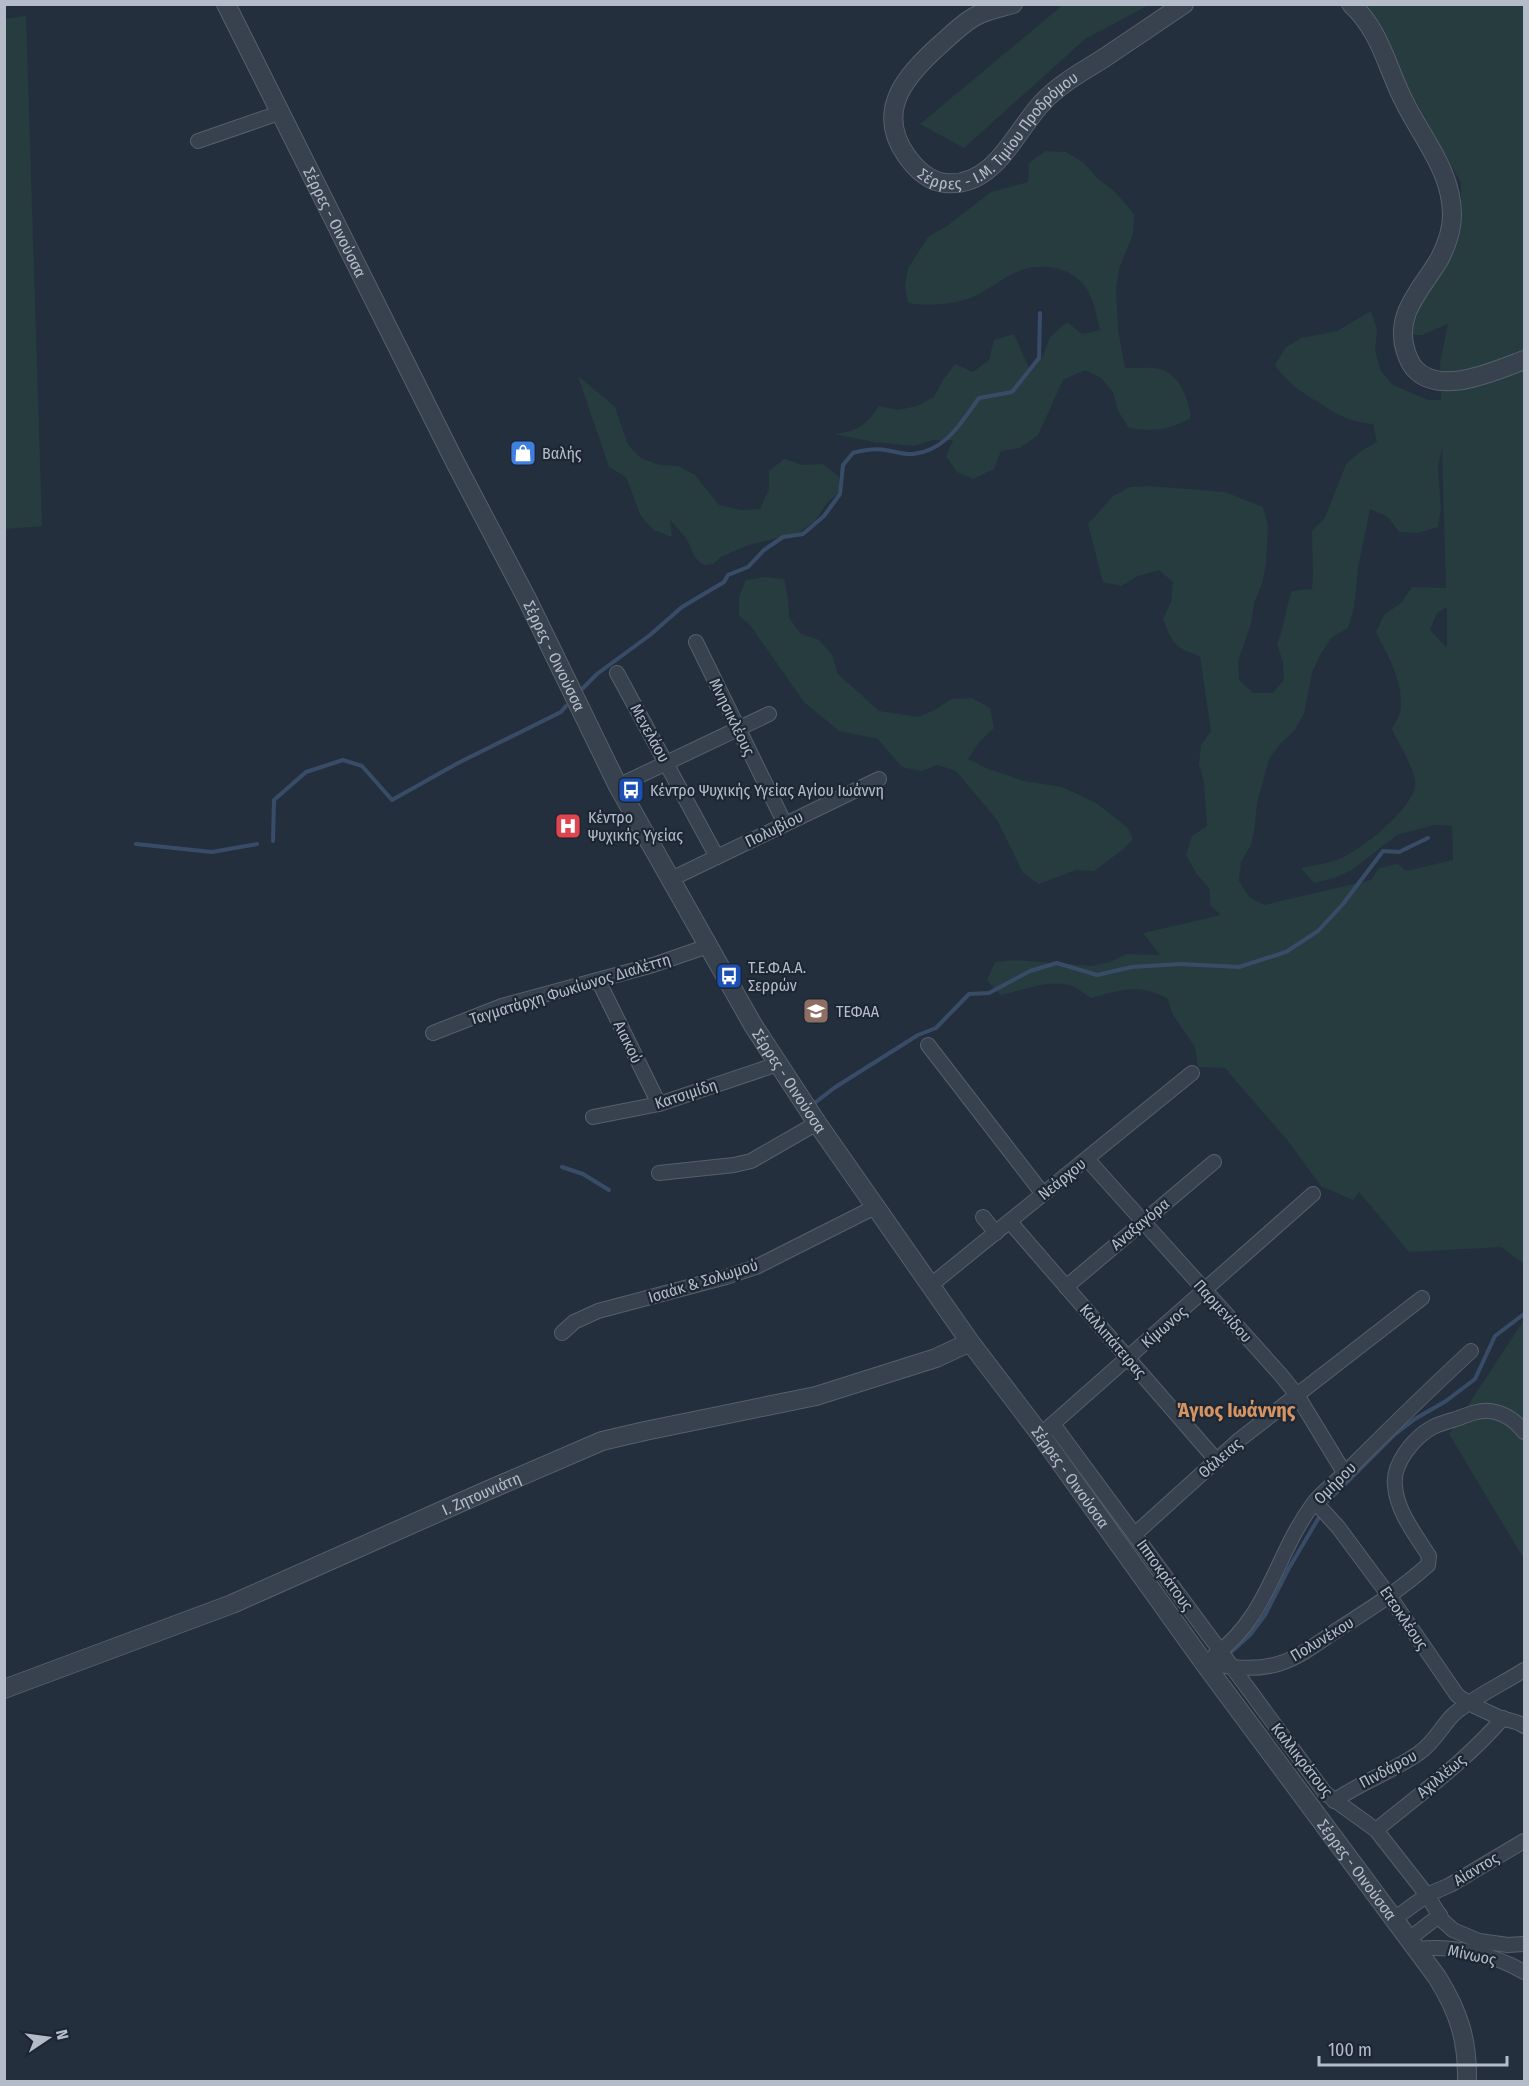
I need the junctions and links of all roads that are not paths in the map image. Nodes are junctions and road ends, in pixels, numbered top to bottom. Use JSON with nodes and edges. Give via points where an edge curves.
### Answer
{"nodes":[{"id":1,"x":226,"y":4,"type":"edge"},
{"id":2,"x":1012,"y":4,"type":"edge"},
{"id":3,"x":1184,"y":4,"type":"edge"},
{"id":4,"x":1351,"y":4,"type":"edge"},
{"id":5,"x":279,"y":113,"type":"junction"},
{"id":6,"x":198,"y":141,"type":"dead end"},
{"id":7,"x":1524,"y":360,"type":"edge"},
{"id":8,"x":696,"y":642,"type":"dead end"},
{"id":9,"x":617,"y":673,"type":"dead end"},
{"id":10,"x":769,"y":714,"type":"dead end"},
{"id":11,"x":738,"y":729,"type":"junction"},
{"id":12,"x":666,"y":763,"type":"junction"},
{"id":13,"x":879,"y":778,"type":"dead end"},
{"id":14,"x":618,"y":786,"type":"junction"},
{"id":15,"x":785,"y":824,"type":"junction"},
{"id":16,"x":717,"y":857,"type":"junction"},
{"id":17,"x":669,"y":880,"type":"junction"},
{"id":18,"x":708,"y":946,"type":"junction"},
{"id":19,"x":598,"y":980,"type":"junction"},
{"id":20,"x":433,"y":1033,"type":"dead end"},
{"id":21,"x":928,"y":1045,"type":"dead end"},
{"id":22,"x":778,"y":1064,"type":"junction"},
{"id":23,"x":1192,"y":1073,"type":"dead end"},
{"id":24,"x":659,"y":1104,"type":"junction"},
{"id":25,"x":593,"y":1117,"type":"dead end"},
{"id":26,"x":817,"y":1123,"type":"junction"},
{"id":27,"x":1087,"y":1159,"type":"junction"},
{"id":28,"x":1214,"y":1162,"type":"dead end"},
{"id":29,"x":659,"y":1173,"type":"dead end"},
{"id":30,"x":1043,"y":1194,"type":"junction"},
{"id":31,"x":1313,"y":1194,"type":"dead end"},
{"id":32,"x":875,"y":1208,"type":"junction"},
{"id":33,"x":983,"y":1217,"type":"dead end"},
{"id":34,"x":1144,"y":1221,"type":"junction"},
{"id":35,"x":1010,"y":1222,"type":"junction"},
{"id":36,"x":996,"y":1233,"type":"junction"},
{"id":37,"x":932,"y":1286,"type":"junction"},
{"id":38,"x":1066,"y":1287,"type":"junction"},
{"id":39,"x":1205,"y":1290,"type":"junction"},
{"id":40,"x":1422,"y":1298,"type":"dead end"},
{"id":41,"x":562,"y":1333,"type":"dead end"},
{"id":42,"x":970,"y":1342,"type":"junction"},
{"id":43,"x":1471,"y":1351,"type":"dead end"},
{"id":44,"x":1128,"y":1358,"type":"junction"},
{"id":45,"x":1297,"y":1395,"type":"junction"},
{"id":46,"x":1047,"y":1429,"type":"junction"},
{"id":47,"x":1524,"y":1432,"type":"edge"},
{"id":48,"x":1217,"y":1461,"type":"junction"},
{"id":49,"x":1345,"y":1474,"type":"junction"},
{"id":50,"x":1315,"y":1502,"type":"junction"},
{"id":51,"x":1135,"y":1534,"type":"junction"},
{"id":52,"x":1390,"y":1597,"type":"junction"},
{"id":53,"x":1220,"y":1651,"type":"junction"},
{"id":54,"x":1204,"y":1663,"type":"junction"},
{"id":55,"x":1233,"y":1668,"type":"junction"},
{"id":56,"x":1524,"y":1670,"type":"edge"},
{"id":57,"x":4,"y":1689,"type":"edge"},
{"id":58,"x":1470,"y":1703,"type":"junction"},
{"id":59,"x":1503,"y":1718,"type":"junction"},
{"id":60,"x":1524,"y":1726,"type":"edge"},
{"id":61,"x":1334,"y":1801,"type":"junction"},
{"id":62,"x":1376,"y":1830,"type":"junction"},
{"id":63,"x":1524,"y":1841,"type":"edge"},
{"id":64,"x":1427,"y":1895,"type":"junction"},
{"id":65,"x":1440,"y":1915,"type":"junction"},
{"id":66,"x":1394,"y":1918,"type":"junction"},
{"id":67,"x":1413,"y":1944,"type":"junction"},
{"id":68,"x":1524,"y":1944,"type":"edge"},
{"id":69,"x":1524,"y":1972,"type":"edge"},
{"id":70,"x":1469,"y":2081,"type":"edge"}],
"edges":[{"from":1,"to":5,"type":"street","name":"Σέρρες - Οινούσσα"},
{"from":2,"to":3,"type":"street","name":"Σέρρες - Ι.Μ. Τιμίου Προδρόμου","via":[[966,22],[903,82],[894,109],[894,130],[903,151],[928,178],[958,183],[978,177],[1011,145],[1042,102]]},
{"from":4,"to":7,"type":"street","via":[[1370,25],[1449,190],[1450,234],[1439,259],[1414,295],[1402,327],[1411,365],[1432,381],[1445,382],[1485,374]]},
{"from":5,"to":6,"type":"street"},
{"from":5,"to":14,"type":"street","name":"Σέρρες - Οινούσσα"},
{"from":8,"to":11,"type":"street","name":"Μνησικλέους"},
{"from":9,"to":12,"type":"street","name":"Μενελάου"},
{"from":10,"to":11,"type":"street"},
{"from":11,"to":12,"type":"street"},
{"from":11,"to":15,"type":"street","name":"Μνησικλέους"},
{"from":12,"to":14,"type":"street"},
{"from":12,"to":16,"type":"street","name":"Μενελάου"},
{"from":13,"to":15,"type":"street","name":"Πολυβίου"},
{"from":14,"to":17,"type":"street","name":"Σέρρες - Οινούσσα"},
{"from":15,"to":16,"type":"street","name":"Πολυβίου"},
{"from":16,"to":17,"type":"street","name":"Πολυβίου"},
{"from":17,"to":18,"type":"street","name":"Σέρρες - Οινούσσα"},
{"from":18,"to":19,"type":"street","name":"Ταγματάρχη Φωκίωνος Διαλέττη"},
{"from":18,"to":22,"type":"street","name":"Σέρρες - Οινούσσα"},
{"from":19,"to":20,"type":"street","name":"Ταγματάρχη Φωκίωνος Διαλέττη","via":[[502,1006]]},
{"from":19,"to":24,"type":"street","name":"Αιακού"},
{"from":21,"to":30,"type":"street"},
{"from":22,"to":24,"type":"street","name":"Κατσιμίδη"},
{"from":22,"to":26,"type":"street","name":"Σέρρες - Οινούσσα"},
{"from":23,"to":27,"type":"street","name":"Νεάρχου"},
{"from":24,"to":25,"type":"street","name":"Κατσιμίδη"},
{"from":26,"to":29,"type":"street","via":[[751,1161]]},
{"from":26,"to":32,"type":"street","name":"Σέρρες - Οινούσσα"},
{"from":27,"to":30,"type":"street","name":"Νεάρχου"},
{"from":27,"to":34,"type":"street","name":"Παρμενίδου"},
{"from":28,"to":34,"type":"street","name":"Αναξαγόρα"},
{"from":30,"to":35,"type":"street","name":"Νεάρχου"},
{"from":31,"to":39,"type":"street","name":"Κίμωνος"},
{"from":32,"to":37,"type":"street","name":"Σέρρες - Οινούσσα"},
{"from":32,"to":41,"type":"street","name":"Ισαάκ & Σολωμού","via":[[756,1267],[598,1311],[573,1322]]},
{"from":33,"to":36,"type":"street"},
{"from":34,"to":38,"type":"street","name":"Αναξαγόρα"},
{"from":34,"to":39,"type":"street","name":"Παρμενίδου"},
{"from":35,"to":36,"type":"street","name":"Νεάρχου"},
{"from":35,"to":38,"type":"street","name":"Καλλιπάτειρας"},
{"from":36,"to":37,"type":"street","name":"Νεάρχου"},
{"from":37,"to":42,"type":"street","name":"Σέρρες - Οινούσσα"},
{"from":38,"to":44,"type":"street","name":"Καλλιπάτειρας"},
{"from":39,"to":44,"type":"street","name":"Κίμωνος"},
{"from":39,"to":45,"type":"street","name":"Παρμενίδου"},
{"from":40,"to":45,"type":"street","name":"Θάλειας"},
{"from":42,"to":46,"type":"street","name":"Σέρρες - Οινούσσα"},
{"from":42,"to":57,"type":"street","name":"Ι. Ζητουνιάτη","via":[[936,1358],[823,1394],[602,1441],[232,1604]]},
{"from":43,"to":49,"type":"street","name":"Ομήρου"},
{"from":44,"to":46,"type":"street","name":"Κίμωνος"},
{"from":44,"to":48,"type":"street","name":"Καλλιπάτειρας"},
{"from":45,"to":48,"type":"street","name":"Θάλειας"},
{"from":45,"to":49,"type":"street","name":"Παρμενίδου"},
{"from":46,"to":51,"type":"street","name":"Ιπποκράτους"},
{"from":46,"to":54,"type":"street","name":"Σέρρες - Οινούσσα"},
{"from":47,"to":52,"type":"street","name":"Πολυνέκου","via":[[1505,1414],[1489,1411],[1431,1428],[1417,1440],[1398,1466],[1395,1485],[1398,1500],[1430,1562]]},
{"from":48,"to":51,"type":"street","name":"Θάλειας"},
{"from":49,"to":50,"type":"street","name":"Ομήρου"},
{"from":50,"to":52,"type":"street","name":"Ετεοκλέους"},
{"from":50,"to":53,"type":"street","name":"Ομήρου","via":[[1287,1546],[1250,1622]]},
{"from":51,"to":53,"type":"street","name":"Ιπποκράτους"},
{"from":52,"to":55,"type":"street","name":"Πολυνέκου","via":[[1286,1661],[1265,1667]]},
{"from":52,"to":58,"type":"street","name":"Ετεοκλέους","via":[[1451,1688]]},
{"from":53,"to":54,"type":"street","name":"Ομήρου"},
{"from":53,"to":55,"type":"street","name":"Ιπποκράτους"},
{"from":54,"to":55,"type":"street","name":"Πολυνέκου"},
{"from":54,"to":66,"type":"street","name":"Σέρρες - Οινούσσα"},
{"from":55,"to":61,"type":"street","name":"Καλλικράτους"},
{"from":56,"to":58,"type":"street","name":"Πινδάρου"},
{"from":58,"to":59,"type":"street","name":"Ετεοκλέους"},
{"from":58,"to":61,"type":"street","name":"Πινδάρου","via":[[1453,1715],[1420,1753]]},
{"from":59,"to":60,"type":"street","name":"Ετεοκλέους"},
{"from":59,"to":62,"type":"street","name":"Αχιλλέως","via":[[1488,1736]]},
{"from":61,"to":62,"type":"street","name":"Καλλικράτους"},
{"from":62,"to":64,"type":"street","name":"Καλλικράτους"},
{"from":63,"to":64,"type":"street","name":"Αίαντος"},
{"from":64,"to":65,"type":"street","name":"Καλλικράτους"},
{"from":64,"to":66,"type":"street","name":"Αίαντος"},
{"from":65,"to":67,"type":"street"},
{"from":65,"to":68,"type":"street","name":"Καλλικράτους","via":[[1454,1930],[1479,1941]]},
{"from":66,"to":67,"type":"street","name":"Σέρρες - Οινούσσα"},
{"from":67,"to":69,"type":"street","name":"Μίνωος","via":[[1471,1952]]},
{"from":67,"to":70,"type":"street","name":"Σέρρες - Οινούσσα","via":[[1445,1989],[1460,2023],[1466,2040]]}]}
